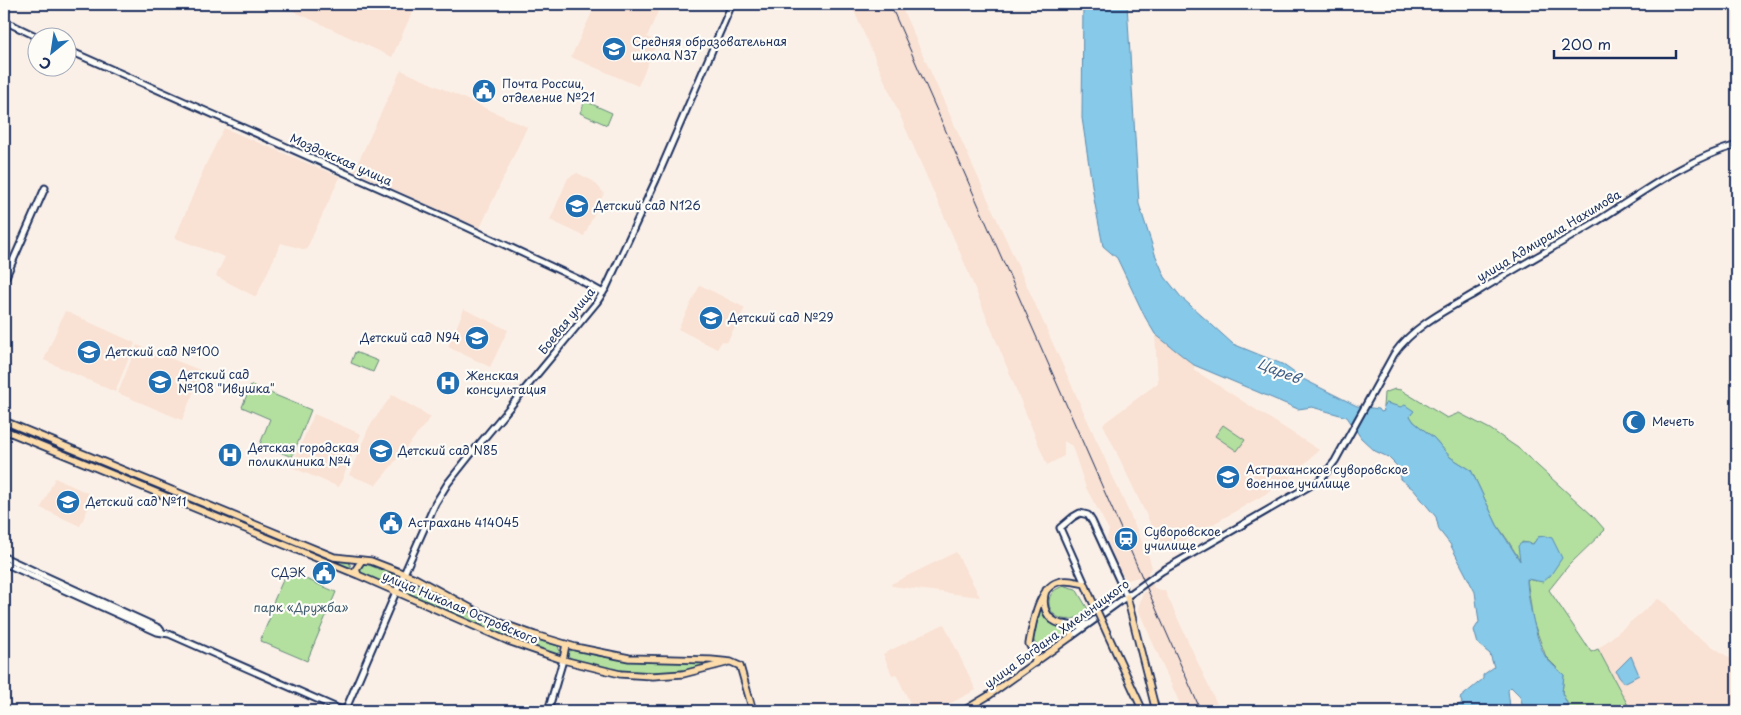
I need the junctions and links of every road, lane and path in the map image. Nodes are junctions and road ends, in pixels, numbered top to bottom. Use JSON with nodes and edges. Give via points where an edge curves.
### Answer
{"nodes":[{"id":1,"x":732,"y":4,"type":"edge"},
{"id":2,"x":4,"y":21,"type":"edge"},
{"id":3,"x":28,"y":32,"type":"edge"},
{"id":4,"x":78,"y":54,"type":"edge"},
{"id":5,"x":1737,"y":145,"type":"edge"},
{"id":6,"x":45,"y":188,"type":"dead end"},
{"id":7,"x":4,"y":281,"type":"edge"},
{"id":8,"x":603,"y":293,"type":"junction"},
{"id":9,"x":4,"y":421,"type":"edge"},
{"id":10,"x":4,"y":430,"type":"edge"},
{"id":11,"x":1335,"y":461,"type":"joint"},
{"id":12,"x":215,"y":508,"type":"junction"},
{"id":13,"x":212,"y":516,"type":"junction"},
{"id":14,"x":4,"y":557,"type":"edge"},
{"id":15,"x":351,"y":559,"type":"junction"},
{"id":16,"x":362,"y":560,"type":"junction"},
{"id":17,"x":4,"y":563,"type":"edge"},
{"id":18,"x":349,"y":572,"type":"junction"},
{"id":19,"x":404,"y":573,"type":"junction"},
{"id":20,"x":358,"y":576,"type":"junction"},
{"id":21,"x":42,"y":577,"type":"junction"},
{"id":22,"x":1085,"y":584,"type":"junction"},
{"id":23,"x":1046,"y":590,"type":"junction"},
{"id":24,"x":396,"y":592,"type":"junction"},
{"id":25,"x":1127,"y":597,"type":"junction"},
{"id":26,"x":1090,"y":623,"type":"junction"},
{"id":27,"x":1064,"y":624,"type":"junction"},
{"id":28,"x":1072,"y":636,"type":"junction"},
{"id":29,"x":566,"y":644,"type":"junction"},
{"id":30,"x":563,"y":660,"type":"junction"},
{"id":31,"x":731,"y":662,"type":"junction"},
{"id":32,"x":1036,"y":663,"type":"junction"},
{"id":33,"x":344,"y":711,"type":"edge"},
{"id":34,"x":548,"y":711,"type":"edge"},
{"id":35,"x":753,"y":711,"type":"edge"},
{"id":36,"x":962,"y":711,"type":"edge"},
{"id":37,"x":1143,"y":711,"type":"edge"},
{"id":38,"x":1156,"y":711,"type":"edge"}],
"edges":[{"from":1,"to":8,"type":"main road","name":"Боевая улица"},
{"from":2,"to":3,"type":"main road"},
{"from":4,"to":8,"type":"main road","name":"Моздокская улица","via":[[466,226]]},
{"from":5,"to":11,"type":"main road","name":"улица Адмирала Нахимова","via":[[1695,161],[1655,183],[1593,224],[1446,310],[1406,338]]},
{"from":6,"to":7,"type":"main road"},
{"from":8,"to":19,"type":"main road","name":"Боевая улица","via":[[448,483]]},
{"from":9,"to":12,"type":"main road","name":"улица Николая Островского"},
{"from":10,"to":13,"type":"main road","name":"улица Николая Островского"},
{"from":11,"to":25,"type":"main road","name":"улица Богдана Хмельницкого","via":[[1320,480],[1162,572]]},
{"from":12,"to":13,"type":"main road"},
{"from":12,"to":15,"type":"main road","name":"улица Николая Островского","via":[[334,557]]},
{"from":13,"to":18,"type":"main road","name":"улица Николая Островского"},
{"from":14,"to":21,"type":"main road"},
{"from":15,"to":16,"type":"main road","name":"улица Николая Островского"},
{"from":15,"to":18,"type":"main road","via":[[354,567]]},
{"from":16,"to":19,"type":"main road","name":"улица Николая Островского"},
{"from":16,"to":20,"type":"main road","via":[[356,569]]},
{"from":17,"to":21,"type":"main road"},
{"from":18,"to":20,"type":"main road","name":"улица Николая Островского"},
{"from":19,"to":24,"type":"main road","name":"Боевая улица"},
{"from":19,"to":29,"type":"main road","name":"улица Николая Островского","via":[[496,620]]},
{"from":20,"to":24,"type":"main road","name":"улица Николая Островского"},
{"from":21,"to":33,"type":"main road"},
{"from":22,"to":23,"type":"main road","via":[[1064,581]]},
{"from":22,"to":25,"type":"main road","via":[[1060,528],[1080,513],[1088,515],[1092,521]]},
{"from":22,"to":37,"type":"main road","bridge":true},
{"from":23,"to":27,"type":"main road","via":[[1044,605],[1048,615],[1055,622]]},
{"from":23,"to":32,"type":"main road","via":[[1037,610],[1029,644]]},
{"from":24,"to":30,"type":"main road","name":"улица Николая Островского","via":[[508,641]]},
{"from":24,"to":33,"type":"main road","name":"Боевая улица"},
{"from":25,"to":26,"type":"main road","name":"улица Богдана Хмельницкого"},
{"from":25,"to":38,"type":"main road"},
{"from":26,"to":27,"type":"main road"},
{"from":26,"to":28,"type":"main road","name":"улица Богдана Хмельницкого"},
{"from":27,"to":28,"type":"main road"},
{"from":28,"to":32,"type":"main road","name":"улица Богдана Хмельницкого"},
{"from":29,"to":30,"type":"main road"},
{"from":29,"to":31,"type":"main road","name":"улица Николая Островского","via":[[629,658]]},
{"from":30,"to":31,"type":"main road","name":"улица Николая Островского","via":[[620,674],[653,676],[683,674]]},
{"from":30,"to":34,"type":"main road"},
{"from":31,"to":35,"type":"main road","via":[[740,666],[743,672]]},
{"from":32,"to":36,"type":"main road","name":"улица Богдана Хмельницкого"}]}
